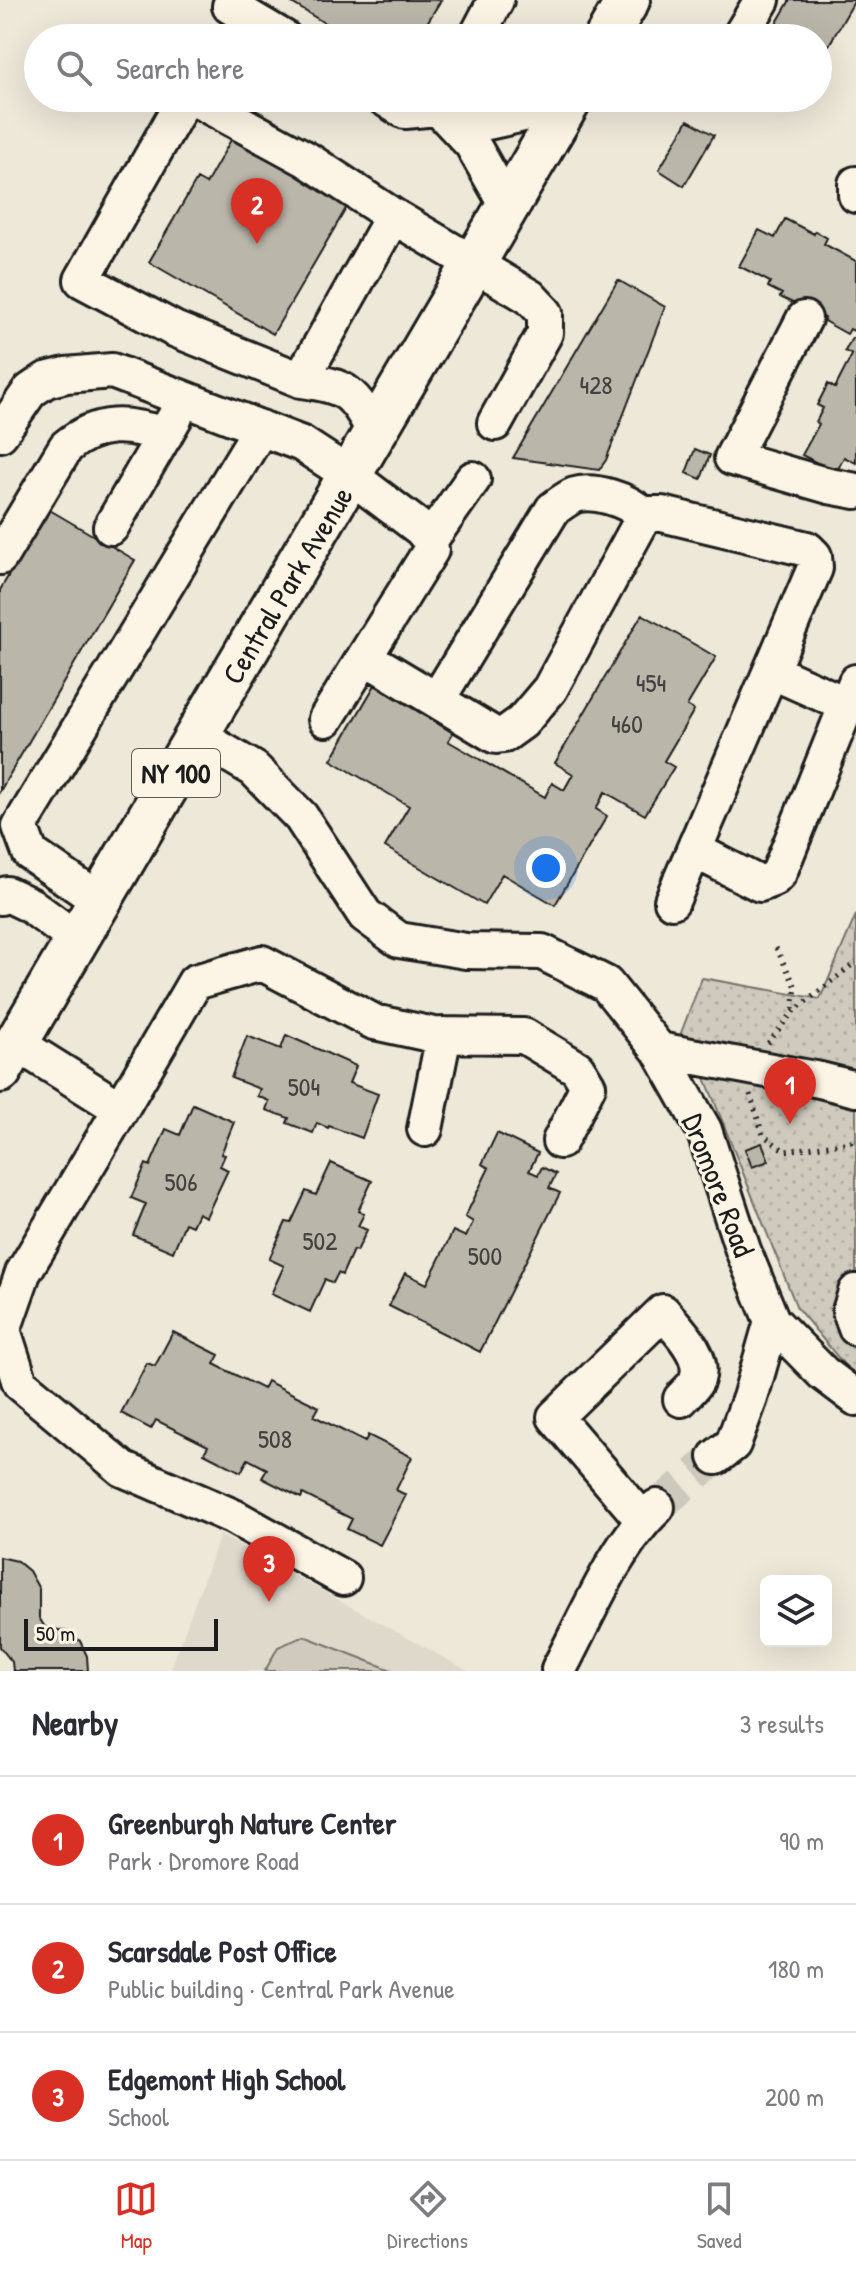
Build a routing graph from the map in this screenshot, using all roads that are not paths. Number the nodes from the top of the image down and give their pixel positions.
1 (233, 0) edge
2 (496, 0) edge
3 (762, 0) edge
4 (627, 1) edge
5 (260, 24) edge
6 (483, 24) edge
7 (614, 24) edge
8 (747, 24) edge
9 (177, 112) edge
10 (220, 112) edge
11 (447, 112) edge
12 (463, 112) edge
13 (527, 112) edge
14 (563, 112) edge
15 (856, 184) edge
16 (856, 195) edge
17 (508, 207) junction
18 (393, 216) junction
19 (474, 264) junction
20 (804, 319) dead end
21 (301, 380) junction
22 (186, 399) junction
23 (495, 423) dead end
24 (261, 428) junction
25 (0, 434) edge
26 (376, 434) junction
27 (165, 435) junction
28 (351, 476) junction
29 (473, 479) dead end
30 (856, 491) edge
31 (642, 514) junction
32 (111, 527) dead end
33 (430, 540) junction
34 (0, 557) edge
35 (365, 657) junction
36 (771, 671) junction
37 (851, 693) edge
38 (437, 700) junction
39 (326, 719) dead end
40 (198, 736) junction
41 (0, 833) edge
42 (694, 850) junction
43 (30, 853) junction
44 (0, 897) edge
45 (100, 901) junction
46 (672, 901) dead end
47 (77, 940) junction
48 (444, 1035) junction
49 (659, 1050) junction
50 (8, 1057) edge
51 (856, 1089) edge
52 (121, 1109) junction
53 (425, 1129) dead end
54 (560, 1141) dead end
55 (856, 1292) edge
56 (772, 1321) junction
57 (856, 1328) edge
58 (856, 1398) edge
59 (681, 1399) dead end
60 (716, 1457) tunnel mouth
61 (343, 1578) dead end
62 (559, 1669) edge

1 - 5 street
2 - 6 street
3 - 8 street
4 - 7 main road
9 - 21 street
10 - 18 street
11 - 17 street
12 - 13 street
14 - 17 main road, Central Park Avenue / NY 100
15 - 16 street
17 - 19 main road, Central Park Avenue / NY 100
18 - 19 street
18 - 21 street
19 - 23 street
19 - 26 main road, Central Park Avenue / NY 100
20 - 30 street
21 - 26 street
22 - 24 street
22 - 25 street
22 - 27 street
24 - 28 street
24 - 43 street
26 - 28 main road, Central Park Avenue / NY 100
27 - 32 street
27 - 34 street
28 - 33 street
28 - 40 main road, Central Park Avenue / NY 100
29 - 33 street
31 - 36 street
31 - 38 street
31 - 38 street
33 - 35 street
35 - 38 street
35 - 39 street
36 - 37 street
36 - 42 street
37 - 42 street
40 - 45 main road, Central Park Avenue / NY 100
40 - 49 street, Dromore Road
41 - 43 street
42 - 46 street
43 - 45 street
44 - 47 street
45 - 47 main road, Central Park Avenue / NY 100
47 - 50 main road, Central Park Avenue / NY 100
48 - 52 street
48 - 53 street
48 - 54 street
49 - 51 street
49 - 56 street, Dromore Road
50 - 52 street
52 - 61 street
55 - 57 street
56 - 58 street, Dromore Road
56 - 60 street
59 - 62 street

